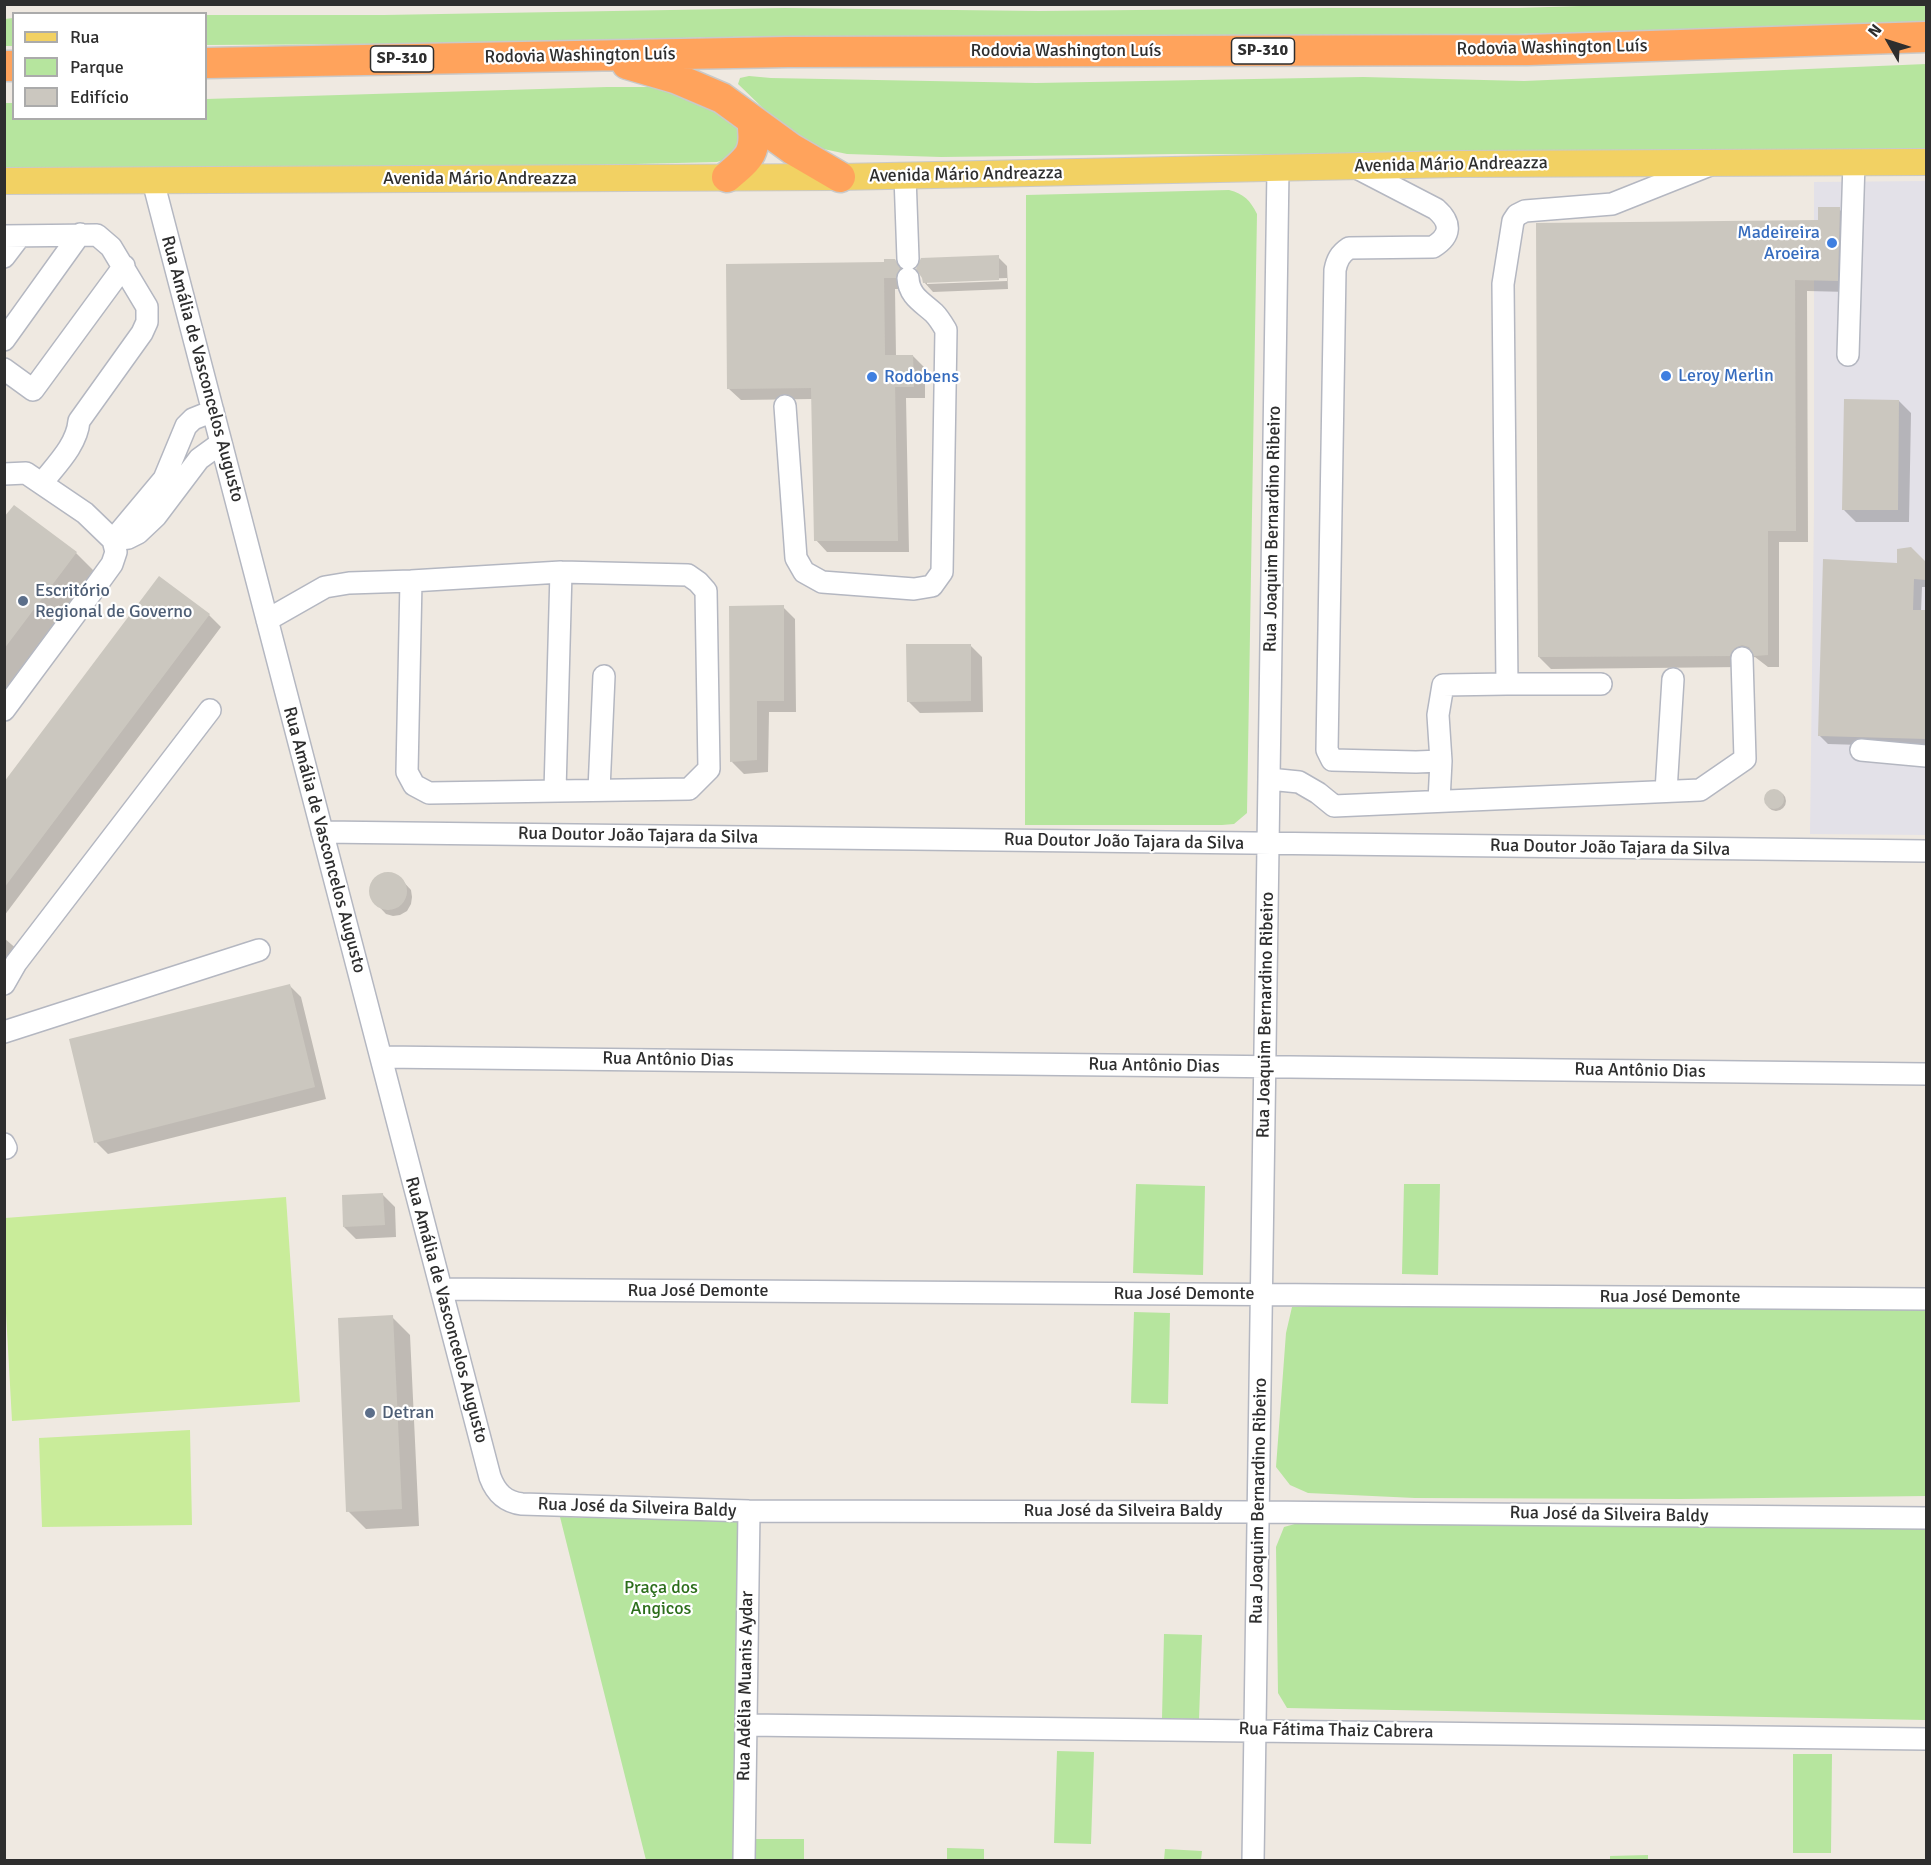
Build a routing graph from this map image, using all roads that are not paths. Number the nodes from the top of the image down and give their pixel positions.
1 (1926, 37) edge
2 (599, 56) junction
3 (207, 63) edge
4 (752, 120) junction
5 (1854, 162) junction
6 (1926, 162) edge
7 (1716, 163) junction
8 (1355, 167) junction
9 (1278, 169) junction
10 (905, 176) junction
11 (728, 177) junction
12 (840, 177) junction
13 (4, 181) edge
14 (153, 181) junction
15 (80, 234) junction
16 (12, 236) edge
17 (4, 257) edge
18 (123, 266) junction
19 (4, 340) edge
20 (1848, 355) dead end
21 (4, 369) edge
22 (785, 406) dead end
23 (213, 411) junction
24 (222, 443) junction
25 (4, 458) edge
26 (4, 474) edge
27 (34, 478) junction
28 (113, 540) junction
29 (561, 572) junction
30 (411, 582) junction
31 (267, 620) junction
32 (1742, 658) dead end
33 (604, 676) dead end
34 (1673, 680) dead end
35 (1507, 684) junction
36 (1601, 684) dead end
37 (4, 710) edge
38 (210, 710) dead end
39 (1861, 750) dead end
40 (1926, 756) edge
41 (1441, 761) junction
42 (1269, 779) junction
43 (599, 790) junction
44 (555, 791) junction
45 (1666, 791) junction
46 (1438, 801) junction
47 (322, 832) junction
48 (1269, 844) junction
49 (1926, 851) edge
50 (259, 950) dead end
51 (4, 984) edge
52 (4, 1032) edge
53 (381, 1057) junction
54 (1265, 1067) junction
55 (1926, 1074) edge
56 (441, 1289) junction
57 (1262, 1295) junction
58 (1926, 1299) edge
59 (501, 1496) joint
60 (749, 1511) junction
61 (1258, 1512) junction
62 (1926, 1518) edge
63 (746, 1725) junction
64 (1255, 1730) junction
65 (1926, 1739) edge
66 (744, 1860) edge
67 (1253, 1860) edge

1 - 2 highway, Rodovia Washington Luís / SP-310
2 - 3 highway, Rodovia Washington Luís / SP-310
2 - 4 highway
4 - 11 highway
4 - 12 highway
5 - 6 main road, Avenida Mário Andreazza
5 - 7 main road, Avenida Mário Andreazza
5 - 20 street
7 - 8 main road, Avenida Mário Andreazza
7 - 35 street
8 - 9 main road, Avenida Mário Andreazza
8 - 41 street
9 - 10 main road, Avenida Mário Andreazza
9 - 42 street, Rua Joaquim Bernardino Ribeiro
10 - 12 main road, Avenida Mário Andreazza
10 - 22 street
11 - 12 main road, Avenida Mário Andreazza
11 - 14 main road, Avenida Mário Andreazza
13 - 14 main road, Avenida Mário Andreazza
14 - 23 street, Rua Amália de Vasconcelos Augusto
15 - 16 street
15 - 18 street
15 - 19 street
16 - 17 street
18 - 21 street
18 - 27 street
23 - 24 street, Rua Amália de Vasconcelos Augusto
23 - 28 street
24 - 28 street
24 - 31 street, Rua Amália de Vasconcelos Augusto
25 - 27 street
26 - 27 street
27 - 28 street
28 - 37 street
29 - 30 street
29 - 43 street
29 - 44 street
30 - 31 street
30 - 44 street
31 - 47 street, Rua Amália de Vasconcelos Augusto
32 - 45 street
33 - 43 street
34 - 45 street
35 - 36 street
35 - 41 street
38 - 51 street
39 - 40 street
41 - 46 street
42 - 46 street
42 - 48 street, Rua Joaquim Bernardino Ribeiro
43 - 44 street
45 - 46 street
47 - 48 street, Rua Doutor João Tajara da Silva
47 - 53 street, Rua Amália de Vasconcelos Augusto
48 - 49 street, Rua Doutor João Tajara da Silva
48 - 54 street, Rua Joaquim Bernardino Ribeiro
50 - 52 street
53 - 54 street, Rua Antônio Dias
53 - 56 street, Rua Amália de Vasconcelos Augusto
54 - 55 street, Rua Antônio Dias
54 - 57 street, Rua Joaquim Bernardino Ribeiro
56 - 57 street, Rua José Demonte
56 - 59 street, Rua Amália de Vasconcelos Augusto
57 - 58 street, Rua José Demonte
57 - 61 street, Rua Joaquim Bernardino Ribeiro
59 - 60 street, Rua José da Silveira Baldy
60 - 61 street, Rua José da Silveira Baldy
60 - 63 street, Rua Adélia Muanis Aydar
61 - 62 street, Rua José da Silveira Baldy
61 - 64 street, Rua Joaquim Bernardino Ribeiro
63 - 64 street, Rua Fátima Thaiz Cabrera
63 - 66 street, Rua Adélia Muanis Aydar
64 - 65 street, Rua Fátima Thaiz Cabrera
64 - 67 street, Rua Joaquim Bernardino Ribeiro

